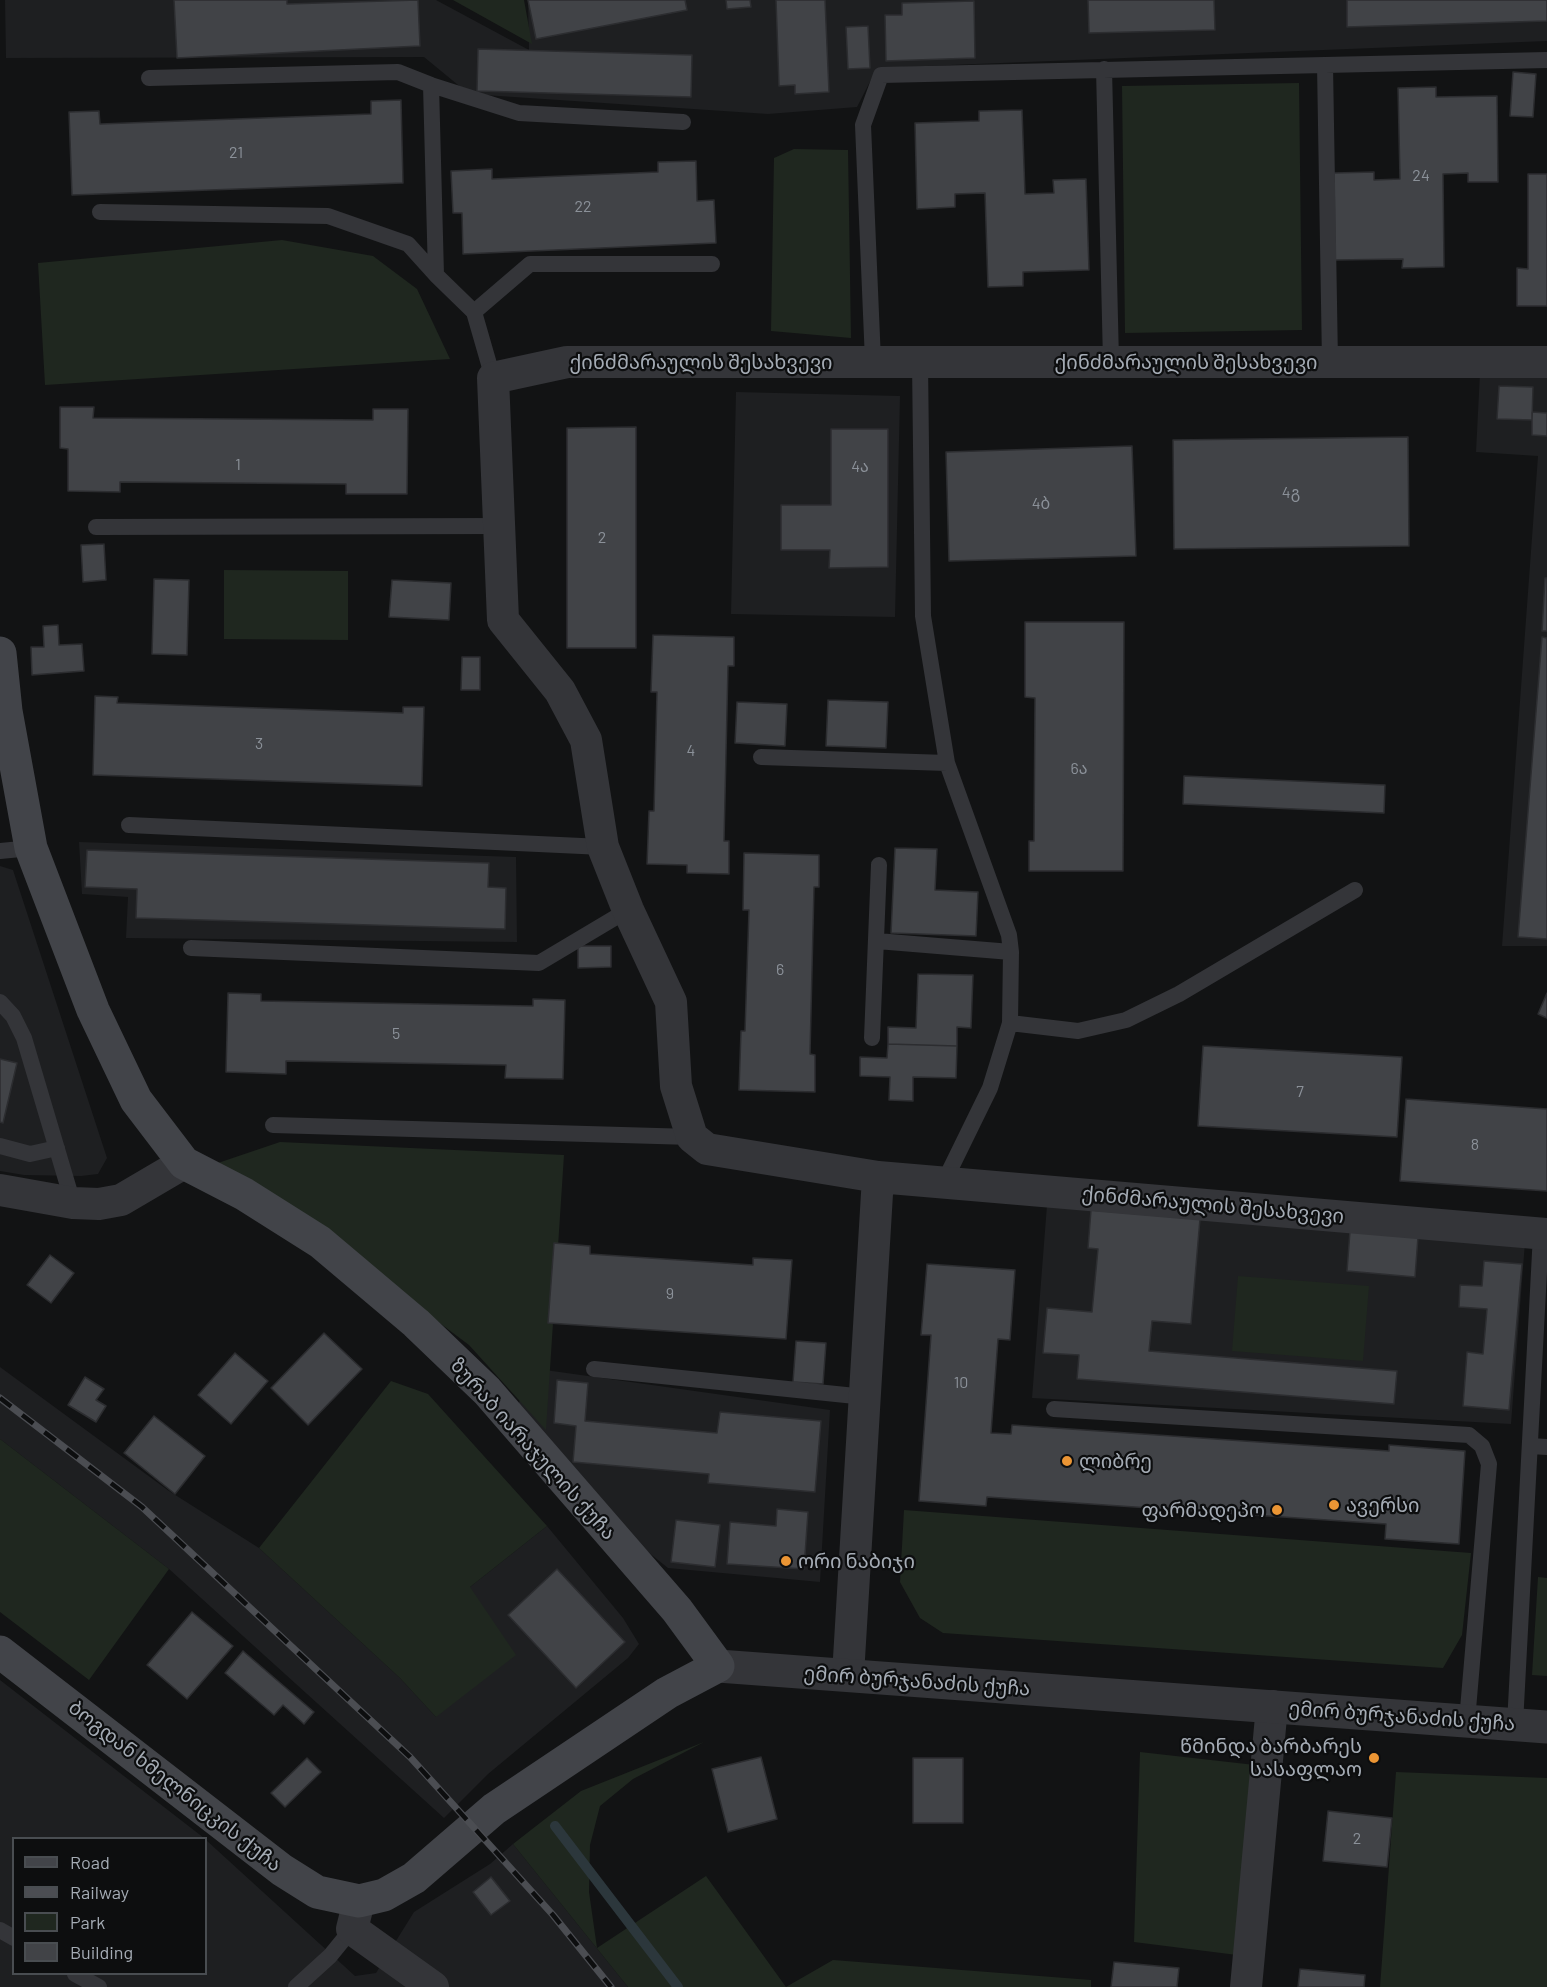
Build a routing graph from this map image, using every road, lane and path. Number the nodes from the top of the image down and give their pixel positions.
1 (1547, 60) edge
2 (1325, 65) junction
3 (1104, 69) junction
4 (149, 78) dead end
5 (430, 86) junction
6 (683, 122) dead end
7 (100, 212) dead end
8 (712, 264) dead end
9 (436, 275) junction
10 (474, 312) junction
11 (873, 361) junction
12 (920, 362) junction
13 (1111, 362) junction
14 (1330, 362) junction
15 (1547, 362) edge
16 (493, 378) junction
17 (500, 526) junction
18 (96, 527) dead end
19 (0, 653) edge
20 (761, 757) dead end
21 (946, 764) junction
22 (129, 825) dead end
23 (603, 847) junction
24 (16, 850) edge
25 (879, 865) dead end
26 (1355, 890) dead end
27 (628, 910) junction
28 (877, 941) junction
29 (191, 948) dead end
30 (1011, 952) junction
31 (0, 1002) edge
32 (1010, 1023) junction
33 (872, 1038) dead end
34 (273, 1125) dead end
35 (692, 1137) junction
36 (0, 1146) edge
37 (57, 1148) junction
38 (184, 1163) junction
39 (878, 1177) junction
40 (944, 1182) junction
41 (0, 1190) edge
42 (73, 1203) junction
43 (1544, 1234) edge
44 (594, 1369) dead end
45 (865, 1397) junction
46 (1054, 1409) dead end
47 (1539, 1447) edge
48 (0, 1652) edge
49 (718, 1666) junction
50 (848, 1676) junction
51 (1272, 1706) junction
52 (1467, 1721) junction
53 (1531, 1726) edge
54 (355, 1915) junction
55 (77, 1975) edge
56 (99, 1987) edge
57 (296, 1987) edge
58 (433, 1987) edge
59 (1246, 1987) edge

1 - 2 lane
2 - 3 lane
2 - 14 lane
3 - 11 lane
3 - 13 lane
4 - 5 lane
5 - 6 lane
5 - 9 lane
7 - 9 lane
8 - 10 lane
9 - 10 lane
10 - 16 lane
11 - 12 street, ქინძმარაულის შესახვევი
11 - 16 street, ქინძმარაულის შესახვევი
12 - 13 street, ქინძმარაულის შესახვევი
12 - 21 lane
13 - 14 street, ქინძმარაულის შესახვევი
14 - 15 street, ქინძმარაულის შესახვევი
16 - 17 street
17 - 18 lane
17 - 23 street
19 - 24 main road, ზურაბ იარაჯულის ქუჩა
20 - 21 lane
21 - 30 lane
22 - 23 lane
23 - 27 street
24 - 38 main road, ზურაბ იარაჯულის ქუჩა
25 - 28 lane
26 - 32 lane
27 - 29 lane
27 - 35 street
28 - 30 lane
28 - 33 lane
30 - 32 lane
31 - 37 lane
32 - 40 lane
34 - 35 lane
35 - 39 street, ქინძმარაულის შესახვევი
36 - 37 lane
37 - 42 lane
38 - 42 street
38 - 49 main road, ზურაბ იარაჯულის ქუჩა
39 - 40 street, ქინძმარაულის შესახვევი
39 - 45 street
40 - 43 street, ქინძმარაულის შესახვევი
41 - 42 street
43 - 47 lane
44 - 45 lane
45 - 50 street
46 - 52 lane
47 - 53 lane
48 - 54 main road, ბოგდან ხმელნიცკის ქუჩა
49 - 50 street, ემირ ბურჯანაძის ქუჩა
49 - 54 main road
50 - 51 street, ემირ ბურჯანაძის ქუჩა
51 - 52 street, ემირ ბურჯანაძის ქუჩა
51 - 59 street
52 - 53 street, ემირ ბურჯანაძის ქუჩა
54 - 57 lane
54 - 58 street
55 - 56 lane

